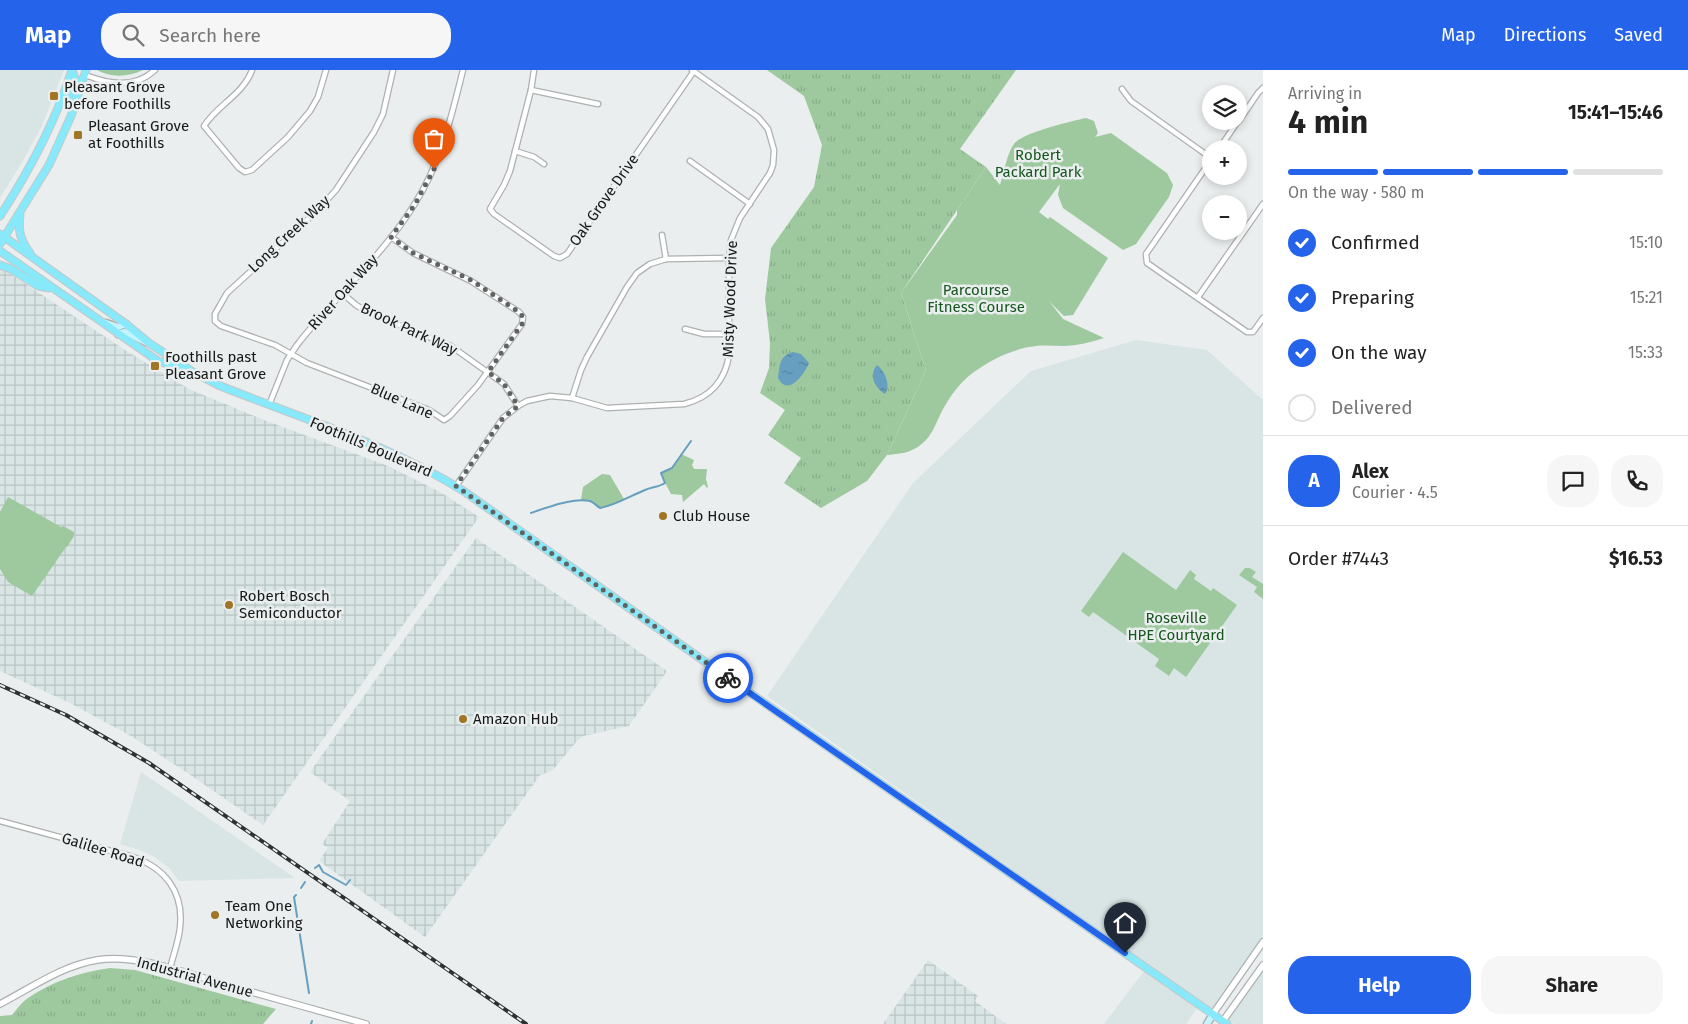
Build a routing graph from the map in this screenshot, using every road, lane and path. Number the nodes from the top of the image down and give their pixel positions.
1 (72, 70) edge
2 (155, 70) edge
3 (252, 70) edge
4 (326, 70) edge
5 (393, 70) edge
6 (463, 70) edge
7 (534, 70) edge
8 (693, 70) edge
9 (85, 72) edge
10 (1263, 88) edge
11 (1122, 89) dead end
12 (531, 90) junction
13 (76, 103) junction
14 (598, 104) dead end
15 (1247, 109) edge
16 (515, 152) junction
17 (1202, 152) edge
18 (690, 161) dead end
19 (544, 164) dead end
20 (1202, 172) edge
21 (8, 204) junction
22 (750, 204) junction
23 (1263, 204) edge
24 (0, 208) edge
25 (20, 213) junction
26 (0, 216) edge
27 (2, 235) edge
28 (662, 235) dead end
29 (391, 237) junction
30 (0, 244) edge
31 (0, 251) edge
32 (729, 258) junction
33 (35, 259) junction
34 (666, 259) junction
35 (0, 265) edge
36 (54, 289) junction
37 (342, 293) junction
38 (1198, 297) junction
39 (1263, 318) edge
40 (102, 321) junction
41 (126, 324) junction
42 (686, 329) dead end
43 (118, 334) junction
44 (729, 334) junction
45 (149, 343) junction
46 (290, 354) junction
47 (193, 372) junction
48 (488, 372) junction
49 (572, 398) junction
50 (269, 405) junction
51 (518, 406) junction
52 (456, 486) junction
53 (0, 821) edge
54 (1263, 942) edge
55 (1263, 965) edge
56 (170, 969) junction
57 (0, 1004) edge
58 (1213, 1014) junction
59 (1223, 1023) edge
60 (366, 1024) edge
61 (1207, 1024) edge

1 - 13 main road
1 - 21 main road
2 - 9 street
3 - 4 street
5 - 46 street, Long Creek Way
6 - 29 street, River Oak Way
7 - 12 street, Oak Grove Drive
8 - 16 street, Oak Grove Drive
8 - 22 street, Misty Wood Drive
9 - 13 main road
10 - 15 street
11 - 17 street
12 - 14 street
12 - 16 street, Oak Grove Drive
13 - 25 main road
16 - 19 street
18 - 22 street
20 - 38 street
21 - 24 main road
21 - 26 main road
22 - 32 street, Misty Wood Drive
23 - 38 street
25 - 27 main road
25 - 33 main road
27 - 30 main road
27 - 33 main road, Foothills Boulevard
28 - 34 street
29 - 37 street, River Oak Way
29 - 48 street, Blue Lane
31 - 36 main road, Foothills Boulevard
32 - 34 street
32 - 44 street, Misty Wood Drive
33 - 41 main road, Foothills Boulevard
34 - 49 street
35 - 36 main road
36 - 40 main road, Foothills Boulevard
37 - 46 street, River Oak Way
37 - 48 street, Brook Park Way
38 - 39 street
40 - 41 main road
40 - 43 main road, Foothills Boulevard
41 - 45 main road, Foothills Boulevard
42 - 44 street
43 - 45 main road
43 - 47 main road, Foothills Boulevard
44 - 49 street, Misty Wood Drive
45 - 47 main road, Foothills Boulevard
46 - 48 street, Blue Lane
46 - 50 street, River Oak Way
47 - 50 main road, Foothills Boulevard
48 - 51 street, Brook Park Way
49 - 51 street, Misty Wood Drive
50 - 52 main road, Foothills Boulevard
51 - 52 street, Misty Wood Drive
52 - 58 main road, Foothills Boulevard
53 - 56 street, Galilee Road
54 - 58 street
55 - 59 street
56 - 57 street, Industrial Avenue
56 - 60 street, Industrial Avenue
58 - 59 main road, Foothills Boulevard
58 - 61 main road

